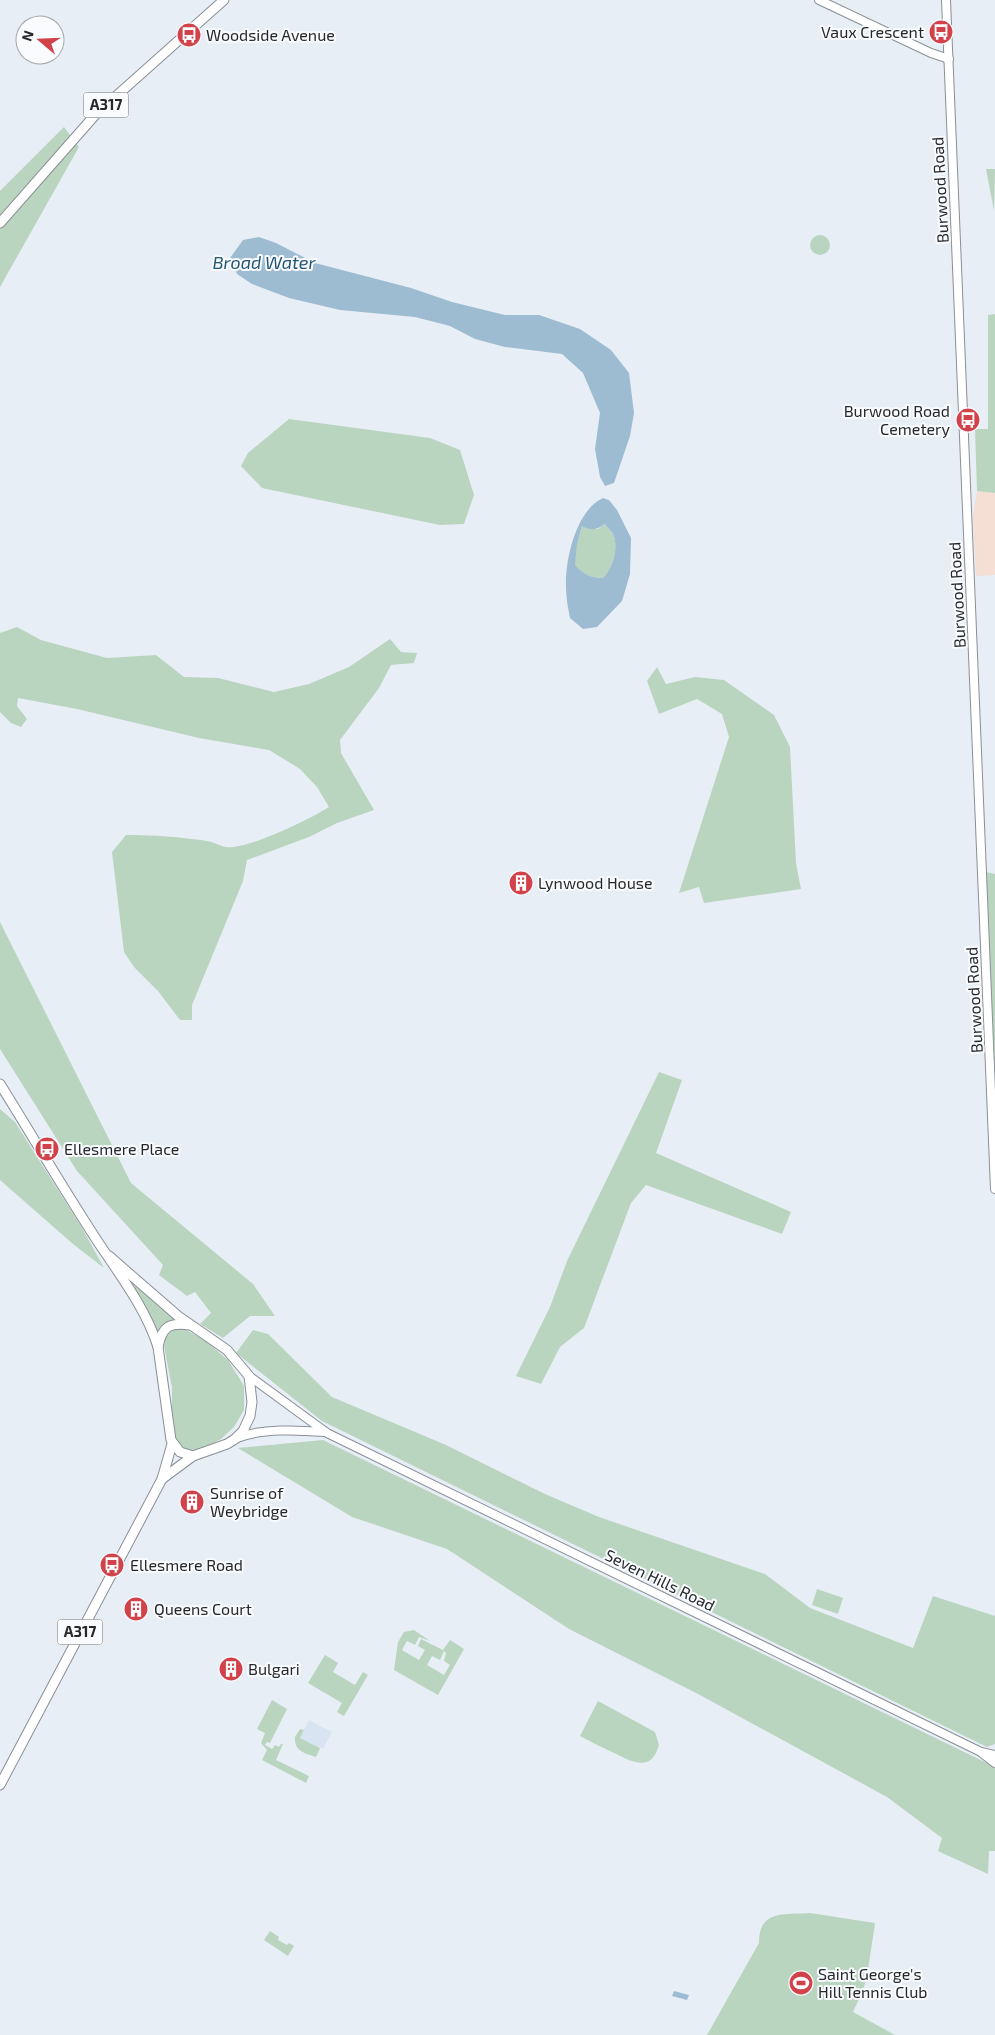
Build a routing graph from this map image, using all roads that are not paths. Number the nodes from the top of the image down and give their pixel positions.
1 (224, 0) edge
2 (818, 0) edge
3 (946, 0) edge
4 (949, 59) junction
5 (0, 223) edge
6 (0, 1084) edge
7 (995, 1189) edge
8 (109, 1256) junction
9 (140, 1283) junction
10 (130, 1290) junction
11 (192, 1325) junction
12 (158, 1347) junction
13 (249, 1376) junction
14 (327, 1433) junction
15 (236, 1439) junction
16 (172, 1444) junction
17 (193, 1456) junction
18 (162, 1479) junction
19 (981, 1752) junction
20 (995, 1755) edge
21 (995, 1763) edge
22 (0, 1785) edge

1 - 5 main road, A317
2 - 4 street
3 - 4 street, Burwood Road
4 - 7 street, Burwood Road
6 - 8 main road, A317
8 - 9 main road, A317
8 - 10 main road, A317
9 - 10 main road
9 - 11 main road, A317
10 - 12 main road, A317
11 - 12 main road
11 - 13 main road, A317
12 - 16 main road, A317
13 - 14 street, Seven Hills Road
13 - 15 main road
14 - 15 street, Seven Hills Road
14 - 19 street, Seven Hills Road
15 - 17 main road, A317
16 - 17 main road
16 - 18 main road, A317
17 - 18 main road, A317
18 - 22 main road, A317
19 - 20 street
19 - 21 street

